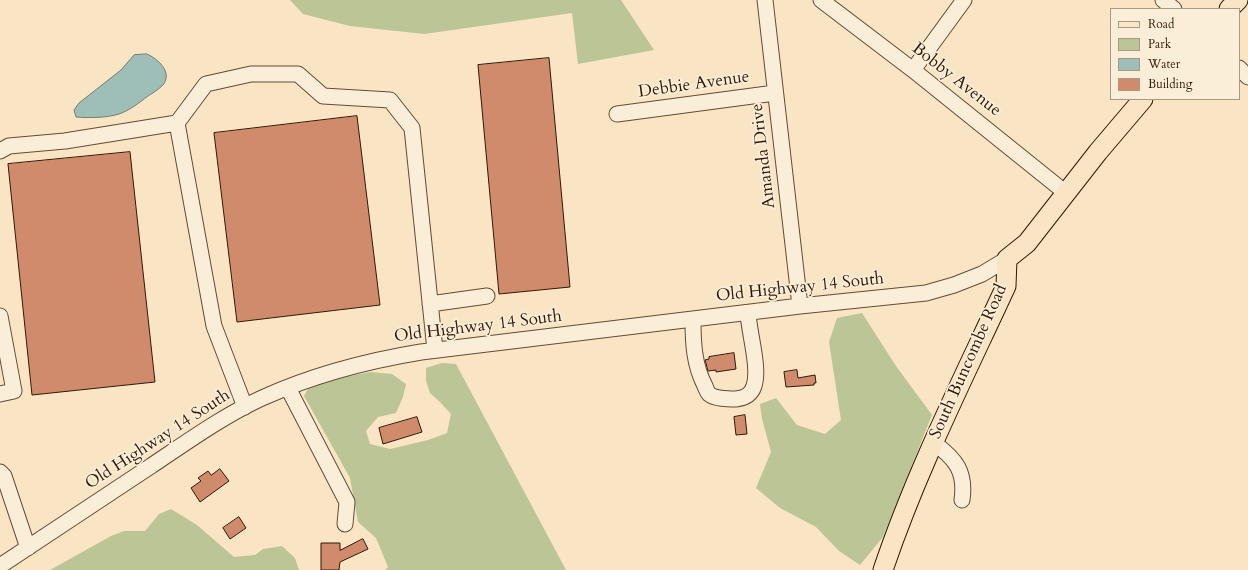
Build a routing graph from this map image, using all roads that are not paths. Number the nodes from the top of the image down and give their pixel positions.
1 (765, 0) edge
2 (822, 0) edge
3 (964, 0) edge
4 (1162, 0) edge
5 (1238, 0) edge
6 (1173, 8) edge
7 (1230, 8) edge
8 (1240, 69) edge
9 (913, 70) junction
10 (1248, 76) edge
11 (775, 93) junction
12 (1142, 100) edge
13 (617, 114) dead end
14 (177, 123) junction
15 (0, 151) edge
16 (1066, 193) junction
17 (1007, 259) junction
18 (487, 296) dead end
19 (430, 304) junction
20 (800, 306) junction
21 (748, 313) junction
22 (0, 316) edge
23 (693, 320) junction
24 (435, 350) junction
25 (288, 388) junction
26 (0, 394) edge
27 (245, 407) junction
28 (934, 443) junction
29 (0, 472) edge
30 (962, 500) dead end
31 (345, 524) dead end
32 (28, 548) junction
33 (0, 566) edge
34 (884, 570) edge

1 - 11 street, Amanda Drive
2 - 9 street, Bobby Avenue
3 - 9 street
4 - 6 street
5 - 7 main road
8 - 10 street
9 - 16 street, Bobby Avenue
11 - 13 street, Debbie Avenue
11 - 20 street, Amanda Drive
12 - 16 main road
14 - 15 street
14 - 19 street
14 - 27 street
16 - 17 main road
17 - 20 street, Old Highway 14 South
17 - 28 main road, South Buncombe Road
18 - 19 street
19 - 24 street
20 - 21 street, Old Highway 14 South
21 - 23 street, Old Highway 14 South
21 - 23 street
22 - 26 street
23 - 24 street, Old Highway 14 South
24 - 25 street, Old Highway 14 South
25 - 27 street, Old Highway 14 South
25 - 31 street
27 - 32 street, Old Highway 14 South
28 - 30 street
28 - 34 main road, South Buncombe Road
29 - 32 street
32 - 33 street, Old Highway 14 South

